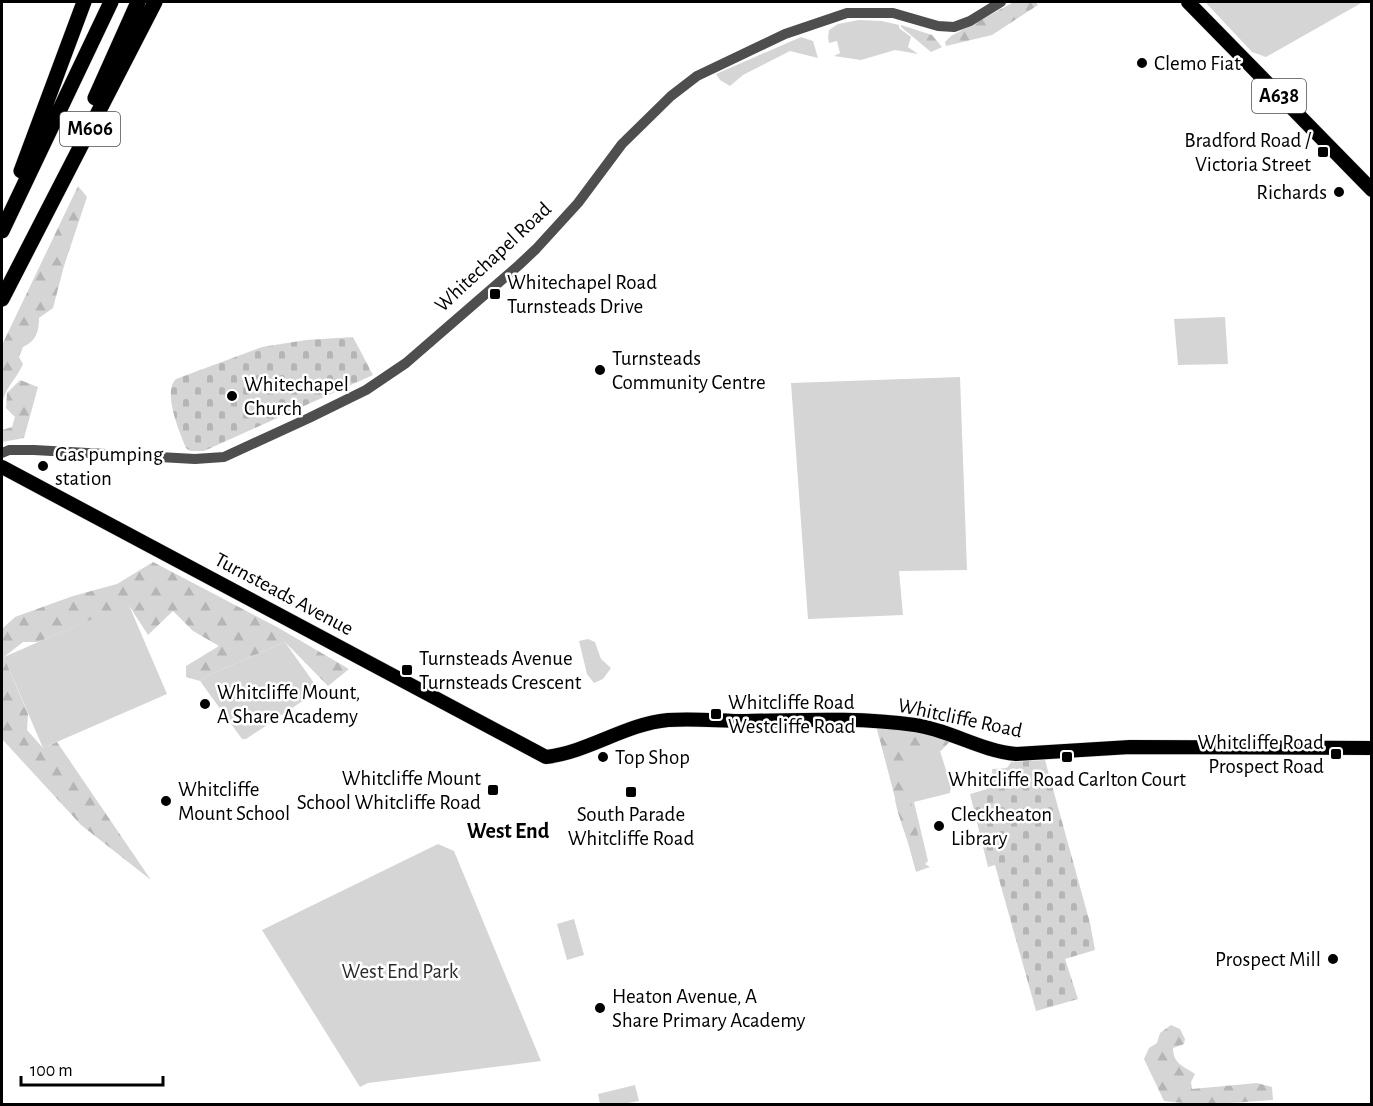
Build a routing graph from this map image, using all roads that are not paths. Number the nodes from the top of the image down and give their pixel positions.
1 (84, 2) edge
2 (111, 2) edge
3 (138, 2) edge
4 (155, 2) edge
5 (1001, 2) edge
6 (1188, 2) edge
7 (1371, 190) edge
8 (2, 221) edge
9 (2, 231) edge
10 (24, 257) junction
11 (2, 299) edge
12 (2, 453) edge
13 (2, 467) edge
14 (1371, 748) edge
15 (546, 757) joint

1 - 8 highway, M606
2 - 9 highway
3 - 10 highway
4 - 10 highway, M606
5 - 12 street, Whitechapel Road
6 - 7 main road, A638
10 - 11 highway
13 - 15 main road, Turnsteads Avenue
14 - 15 main road, Whitcliffe Road

